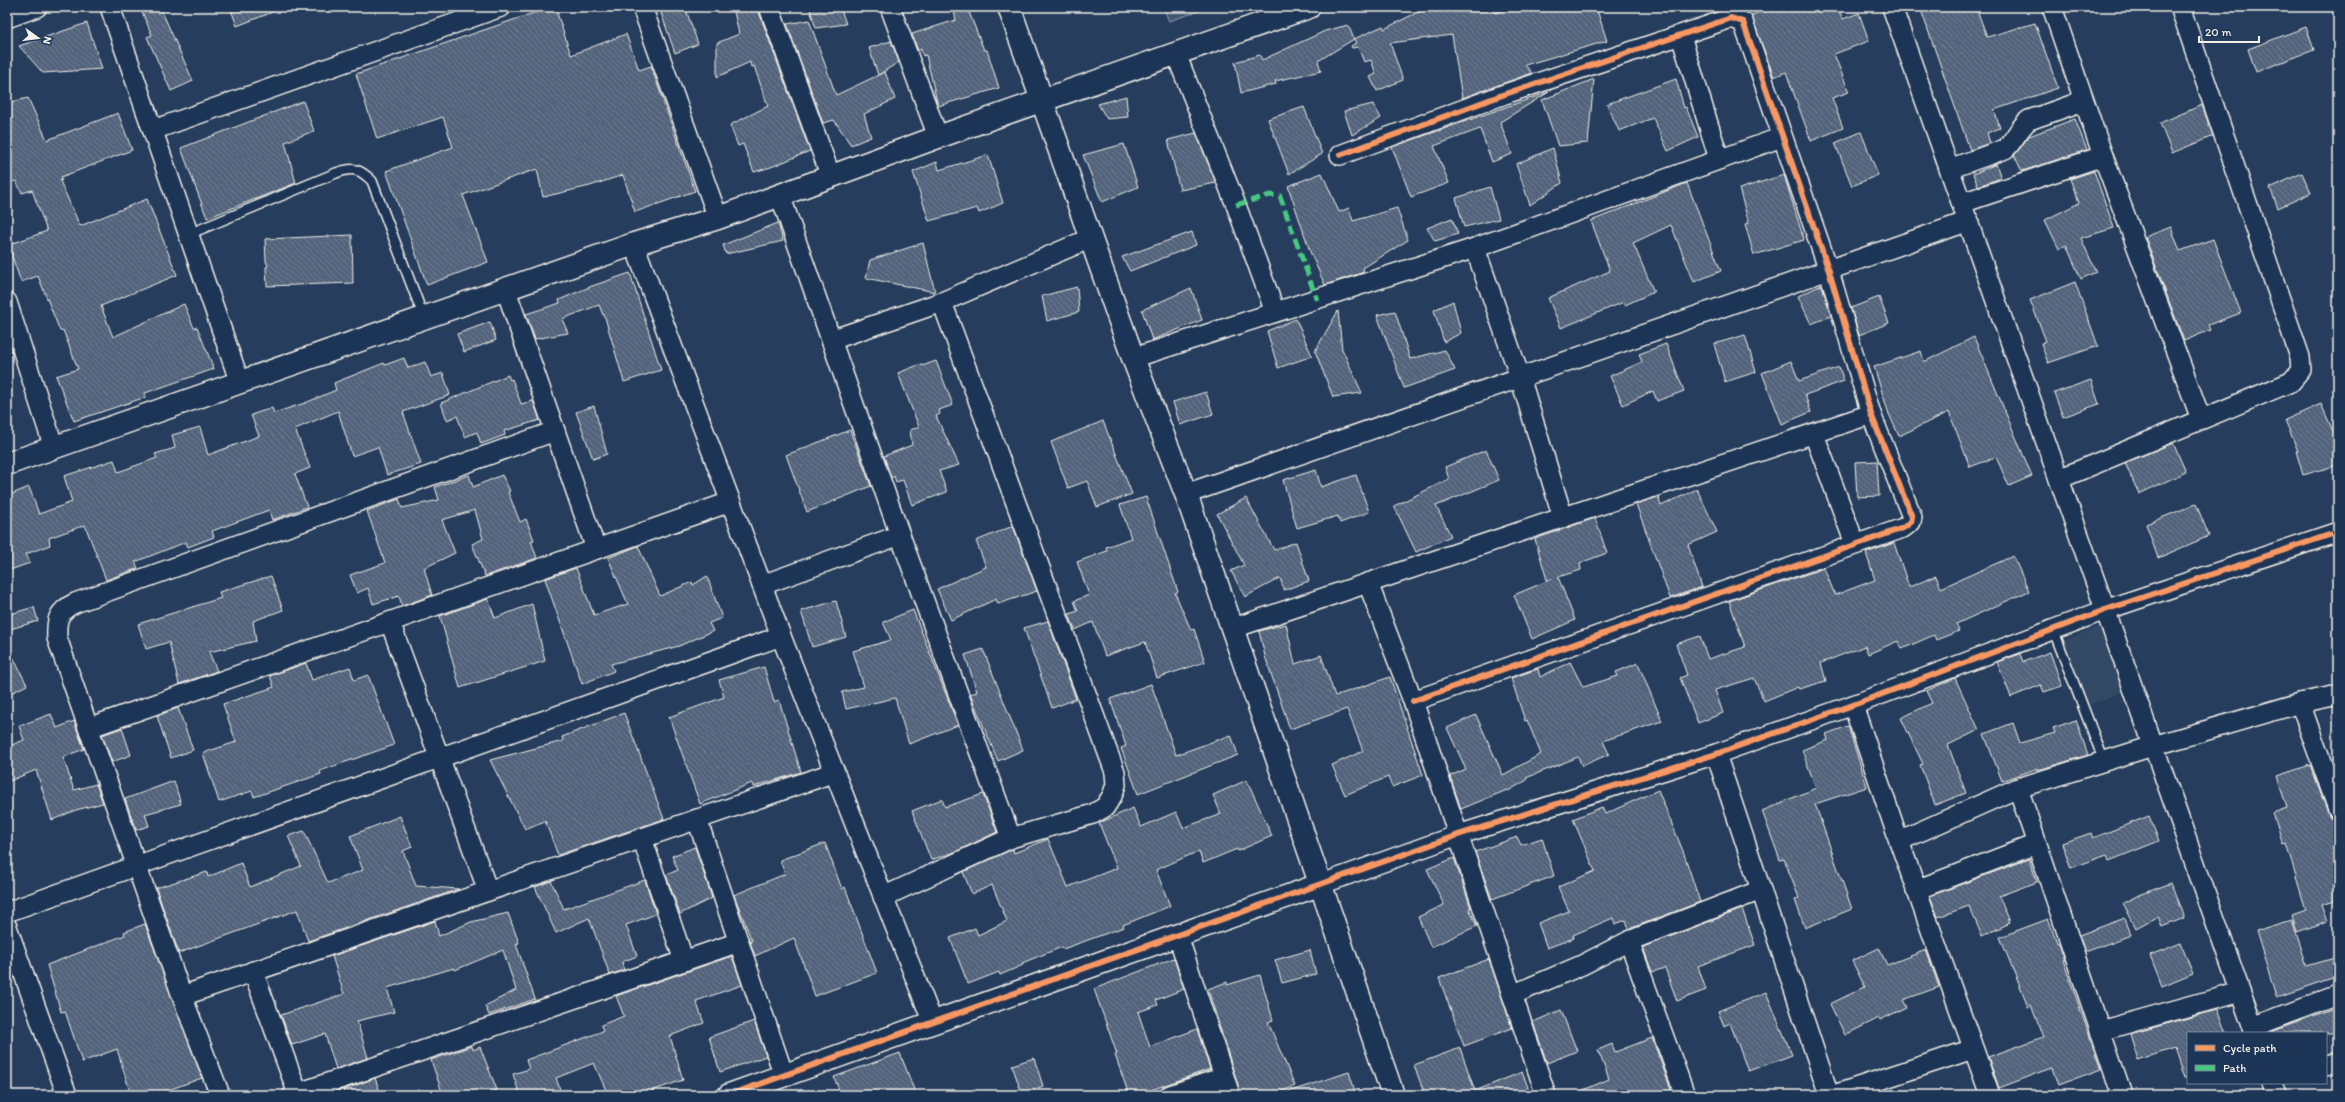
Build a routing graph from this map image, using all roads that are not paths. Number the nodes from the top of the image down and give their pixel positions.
1 (37, 7) edge
2 (110, 7) edge
3 (501, 7) edge
4 (642, 7) edge
5 (769, 7) edge
6 (890, 7) edge
7 (1009, 7) edge
8 (1309, 7) edge
9 (1892, 7) edge
10 (2052, 7) edge
11 (2180, 7) edge
12 (7, 18) edge
13 (1681, 36) junction
14 (1176, 54) junction
15 (2083, 100) junction
16 (1042, 101) junction
17 (153, 130) junction
18 (938, 137) junction
19 (1782, 137) junction
20 (1340, 155) dead end
21 (2103, 156) junction
22 (1719, 159) junction
23 (1949, 170) junction
24 (831, 177) junction
25 (780, 195) junction
26 (1962, 203) junction
27 (718, 218) junction
28 (1969, 221) junction
29 (189, 234) junction
30 (1091, 238) junction
31 (634, 244) junction
32 (1475, 248) junction
33 (1829, 271) junction
34 (506, 290) junction
35 (7, 302) edge
36 (942, 302) junction
37 (1275, 312) junction
38 (424, 318) junction
39 (831, 340) junction
40 (1133, 358) junction
41 (1520, 377) junction
42 (240, 383) junction
43 (1871, 414) junction
44 (2201, 419) junction
45 (555, 431) junction
46 (1814, 434) junction
47 (54, 448) junction
48 (7, 464) edge
49 (2059, 479) junction
50 (1186, 494) junction
51 (730, 502) junction
52 (1563, 518) junction
53 (2338, 532) edge
54 (900, 535) junction
55 (1856, 544) junction
56 (596, 549) junction
57 (1368, 583) junction
58 (762, 585) junction
59 (2105, 610) junction
60 (390, 622) junction
61 (1232, 629) junction
62 (2053, 629) junction
63 (781, 636) junction
64 (2338, 695) edge
65 (1413, 701) junction
66 (2300, 703) junction
67 (1853, 705) junction
68 (88, 728) junction
69 (2153, 746) junction
70 (1716, 754) junction
71 (440, 758) junction
72 (2104, 761) junction
73 (834, 772) junction
74 (2018, 788) junction
75 (2338, 810) edge
76 (697, 819) junction
77 (1458, 835) junction
78 (642, 838) junction
79 (1011, 838) junction
80 (1899, 841) junction
81 (2036, 844) junction
82 (136, 866) junction
83 (1319, 886) junction
84 (1761, 890) junction
85 (1916, 890) junction
86 (488, 891) junction
87 (883, 897) junction
88 (7, 912) edge
89 (7, 927) edge
90 (1178, 936) junction
91 (1629, 941) junction
92 (739, 942) junction
93 (684, 961) junction
94 (253, 971) junction
95 (2240, 992) junction
96 (1512, 995) junction
97 (2338, 995) edge
98 (182, 996) junction
99 (932, 1023) junction
100 (2254, 1030) edge
101 (2100, 1031) junction
102 (1973, 1049) junction
103 (2338, 1061) edge
104 (2327, 1065) edge
105 (784, 1076) junction
106 (1224, 1077) junction
107 (2273, 1084) edge
108 (296, 1094) edge
109 (67, 1095) edge
110 (220, 1095) edge
111 (730, 1095) edge
112 (1170, 1095) edge
113 (1230, 1095) edge
114 (1393, 1095) edge
115 (1546, 1095) edge
116 (1685, 1095) edge
117 (1829, 1095) edge
118 (1834, 1095) edge
119 (1990, 1095) edge
120 (2122, 1095) edge
121 (2277, 1095) edge

1 - 12 street
2 - 17 street
3 - 17 street
4 - 27 street
5 - 24 street
6 - 18 street
7 - 16 street
8 - 14 street
9 - 23 street
10 - 15 street
11 - 44 street
13 - 19 street
13 - 20 street
13 - 22 street
14 - 16 street
14 - 37 street
15 - 21 street
15 - 23 street
16 - 18 street
16 - 30 street
17 - 29 street
18 - 24 street
19 - 22 street
19 - 33 street
21 - 26 street
21 - 44 street
22 - 32 street
23 - 26 street
24 - 25 street
25 - 27 street
25 - 39 street
26 - 28 street
27 - 31 street
28 - 33 street
28 - 49 street
29 - 38 lane
29 - 42 street
30 - 36 street
30 - 40 street
31 - 34 street
31 - 51 street
32 - 37 street
32 - 41 street
33 - 41 street
33 - 43 street
34 - 38 street
34 - 45 street
35 - 47 street
36 - 39 street
36 - 79 street
37 - 40 street
38 - 42 street
39 - 54 street
40 - 50 street
41 - 50 street
41 - 52 street
42 - 47 street
43 - 46 street
43 - 55 street
44 - 49 street
45 - 56 street
45 - 68 street
46 - 52 street
46 - 55 street
47 - 48 street
49 - 59 street
50 - 61 street
51 - 56 street
51 - 58 street
52 - 57 street
53 - 59 street
54 - 58 street
54 - 79 street
55 - 65 street
56 - 60 street
57 - 61 street
57 - 65 street
58 - 63 street
59 - 62 street
59 - 69 street
60 - 68 street
60 - 71 street
61 - 83 street
62 - 67 street
62 - 72 lane
63 - 71 street
63 - 73 street
64 - 66 street
65 - 77 street
66 - 69 street
66 - 75 street
67 - 70 street
67 - 80 street
68 - 82 street
69 - 72 street
69 - 95 street
70 - 77 street
70 - 84 street
71 - 82 street
71 - 86 street
72 - 74 street
73 - 76 street
73 - 87 street
74 - 80 street
74 - 81 street
76 - 78 street
76 - 92 street
77 - 83 street
77 - 96 street
78 - 86 street
78 - 93 street
79 - 87 street
80 - 85 street
81 - 85 street
81 - 101 street
82 - 88 street
82 - 98 street
83 - 90 street
83 - 114 street
84 - 91 street
84 - 117 street
85 - 102 street
86 - 94 street
87 - 99 street
89 - 109 street
90 - 99 street
90 - 106 street
91 - 96 street
91 - 116 street
92 - 93 street
92 - 105 street
93 - 108 street
94 - 98 street
94 - 108 street
95 - 100 street
95 - 101 street
96 - 115 street
97 - 100 street
98 - 110 street
99 - 105 street
101 - 120 street
102 - 118 street
102 - 119 street
103 - 104 street
105 - 111 street
106 - 112 street
106 - 113 street
107 - 121 street

